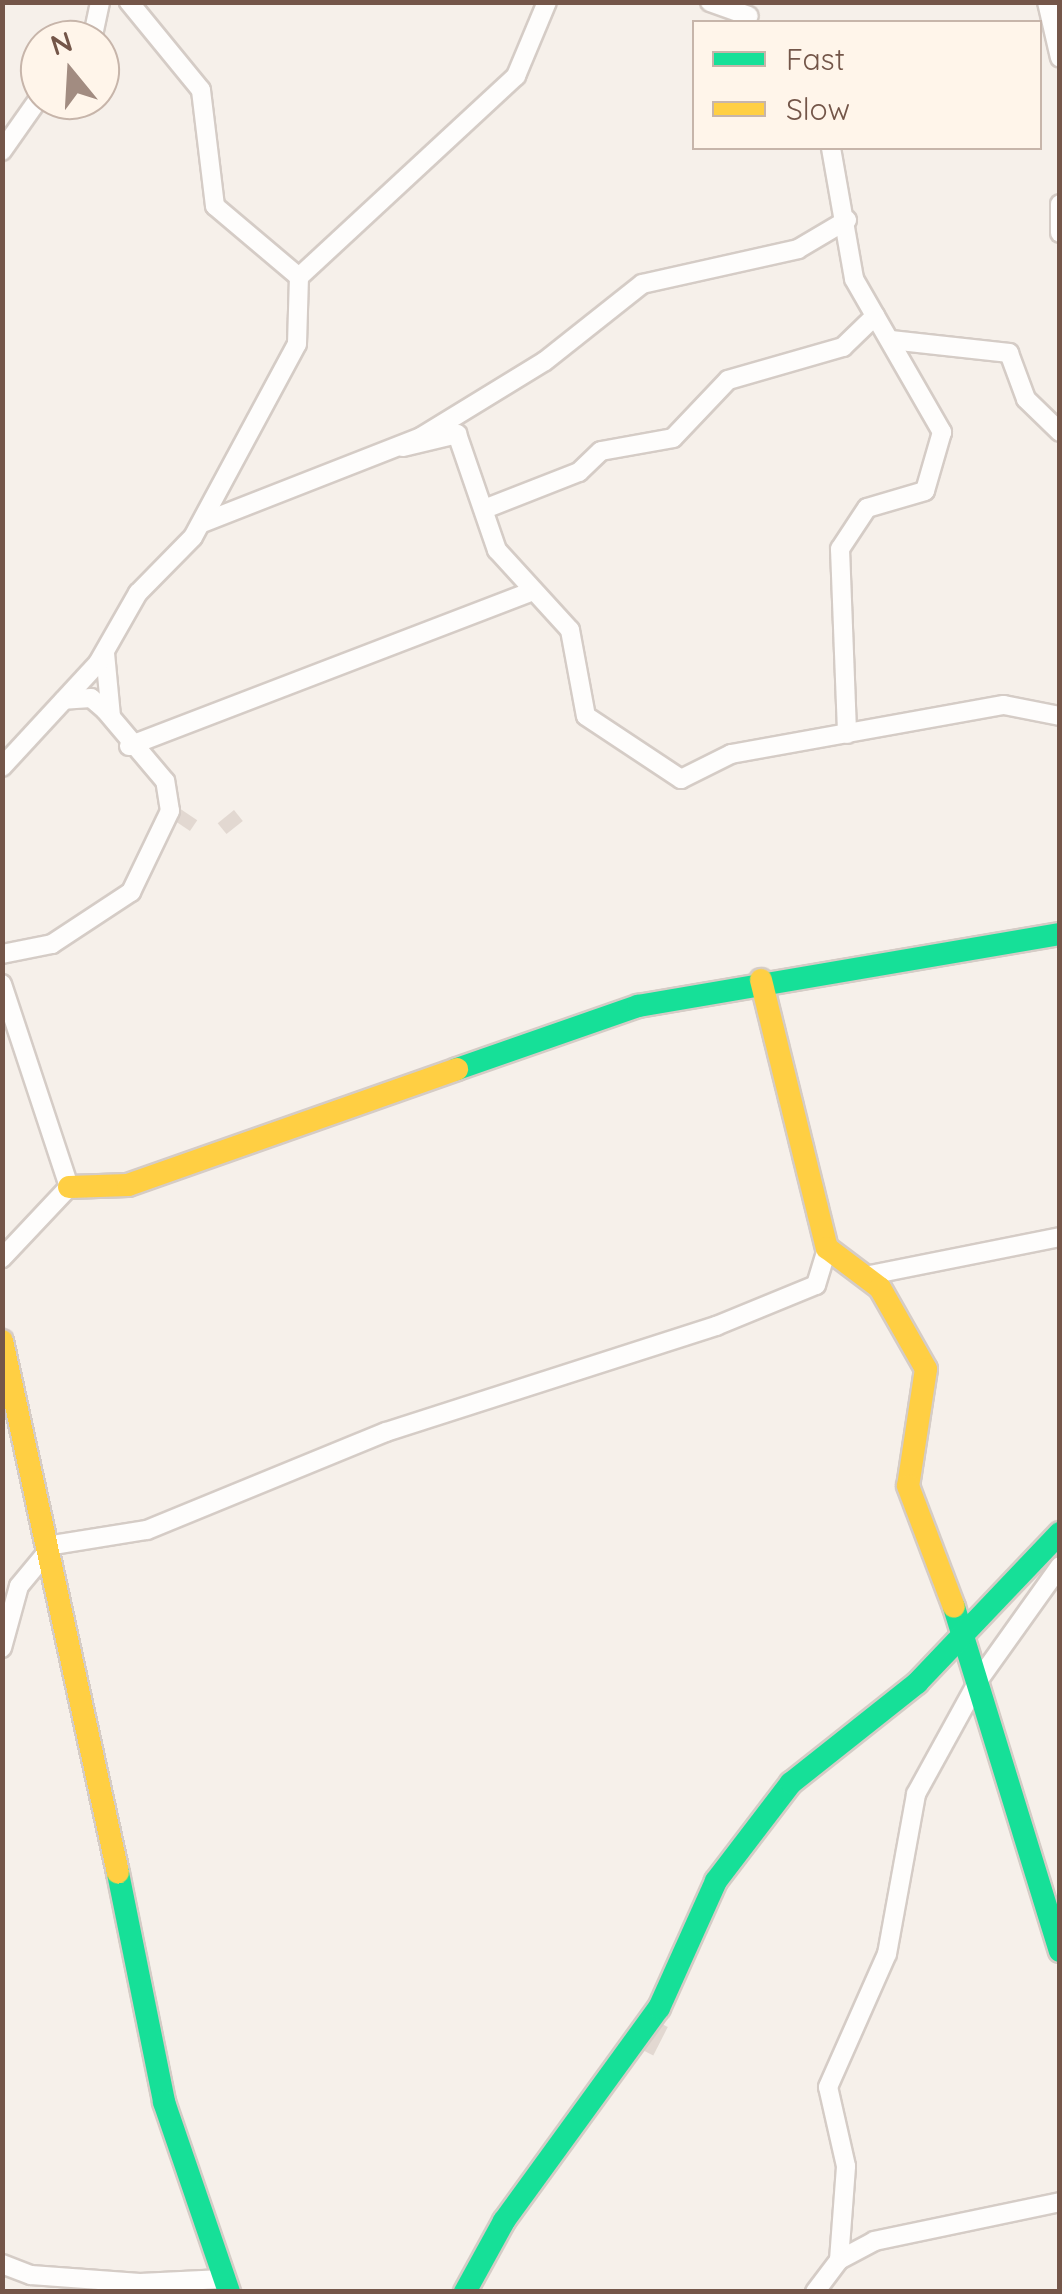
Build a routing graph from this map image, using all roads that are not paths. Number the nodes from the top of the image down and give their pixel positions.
1 (128, 2) edge
2 (547, 2) edge
3 (710, 2) edge
4 (1047, 2) edge
5 (750, 14) edge
6 (1060, 58) edge
7 (24, 120) edge
8 (831, 150) edge
9 (2, 151) edge
10 (1060, 204) edge
11 (847, 220) junction
12 (1060, 233) edge
13 (299, 276) junction
14 (875, 316) junction
15 (890, 340) junction
16 (1060, 432) edge
17 (403, 446) junction
18 (487, 508) junction
19 (201, 524) junction
20 (528, 593) junction
21 (105, 652) junction
22 (64, 700) junction
23 (1060, 716) edge
24 (114, 724) junction
25 (847, 734) junction
26 (128, 746) junction
27 (2, 766) edge
28 (1060, 934) edge
29 (2, 954) edge
30 (761, 980) junction
31 (2, 984) edge
32 (70, 1186) junction
33 (12, 1233) edge
34 (1060, 1237) edge
35 (827, 1248) junction
36 (2, 1258) edge
37 (865, 1276) junction
38 (2, 1341) edge
39 (1060, 1533) edge
40 (54, 1544) junction
41 (1060, 1566) edge
42 (964, 1633) junction
43 (2, 1648) edge
44 (978, 1680) junction
45 (1060, 1950) edge
46 (1060, 2202) edge
47 (839, 2260) junction
48 (2, 2264) edge
49 (226, 2285) edge
50 (465, 2292) edge
51 (815, 2292) edge

1 - 13 street
2 - 13 street
3 - 5 street
4 - 6 street
7 - 9 street
8 - 11 street
10 - 12 street
11 - 14 street
11 - 17 street
13 - 19 street
14 - 15 street
14 - 18 street
15 - 16 street
15 - 25 street
17 - 18 street
17 - 19 street
18 - 20 street
19 - 21 street
20 - 25 street
20 - 26 street
21 - 22 street
21 - 24 street
22 - 24 street
22 - 27 street
23 - 25 street
24 - 26 street
26 - 29 street
28 - 30 street
30 - 32 street
30 - 35 street
31 - 32 street
32 - 33 street
33 - 36 street
34 - 37 street
35 - 37 street
35 - 40 street
37 - 42 street
38 - 40 street
39 - 42 street
40 - 43 street
40 - 49 street
41 - 44 street
42 - 44 street
42 - 50 street
44 - 45 street
44 - 47 street
46 - 47 street
47 - 51 street
48 - 49 street

